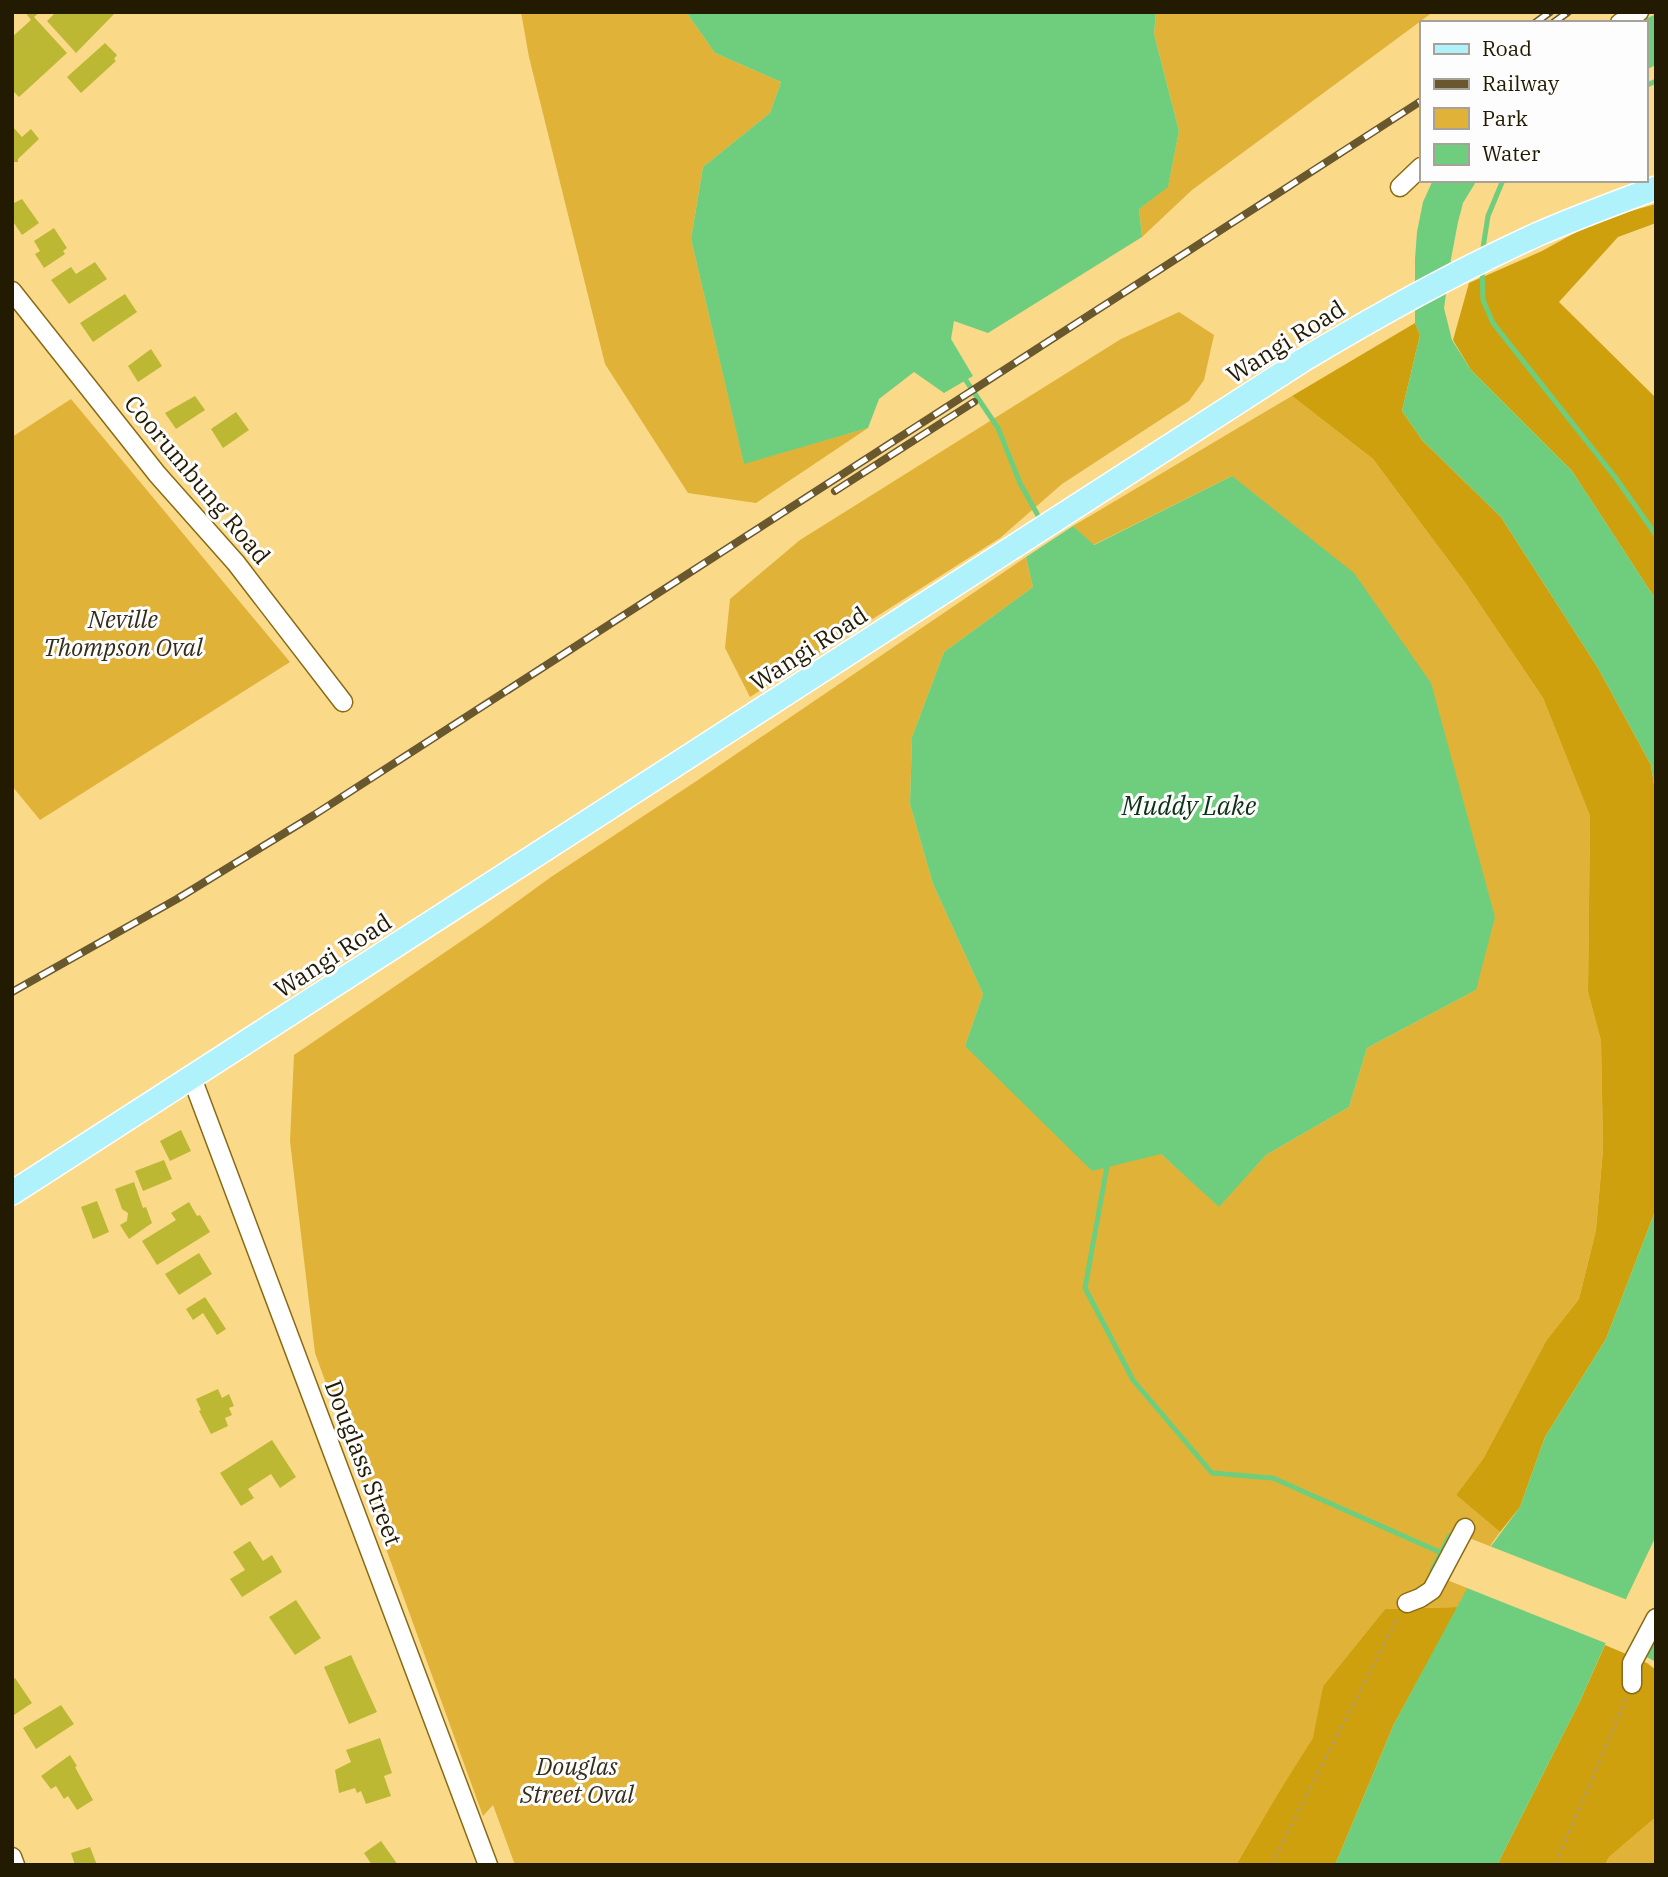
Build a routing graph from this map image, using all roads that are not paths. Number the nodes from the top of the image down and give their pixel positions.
1 (1639, 12) edge
2 (1623, 21) edge
3 (1420, 168) edge
4 (1400, 187) dead end
5 (1656, 188) edge
6 (12, 291) edge
7 (343, 702) dead end
8 (192, 1078) junction
9 (12, 1193) edge
10 (1465, 1528) dead end
11 (1406, 1603) road end
12 (1656, 1618) edge
13 (1632, 1684) road end
14 (12, 1857) edge
15 (15, 1865) edge
16 (488, 1865) edge

1 - 2 street
3 - 4 street
5 - 8 main road, Wangi Road
6 - 7 street, Coorumbung Road
8 - 9 main road, Wangi Road
8 - 16 street, Douglass Street
10 - 11 street
12 - 13 street
14 - 15 street

